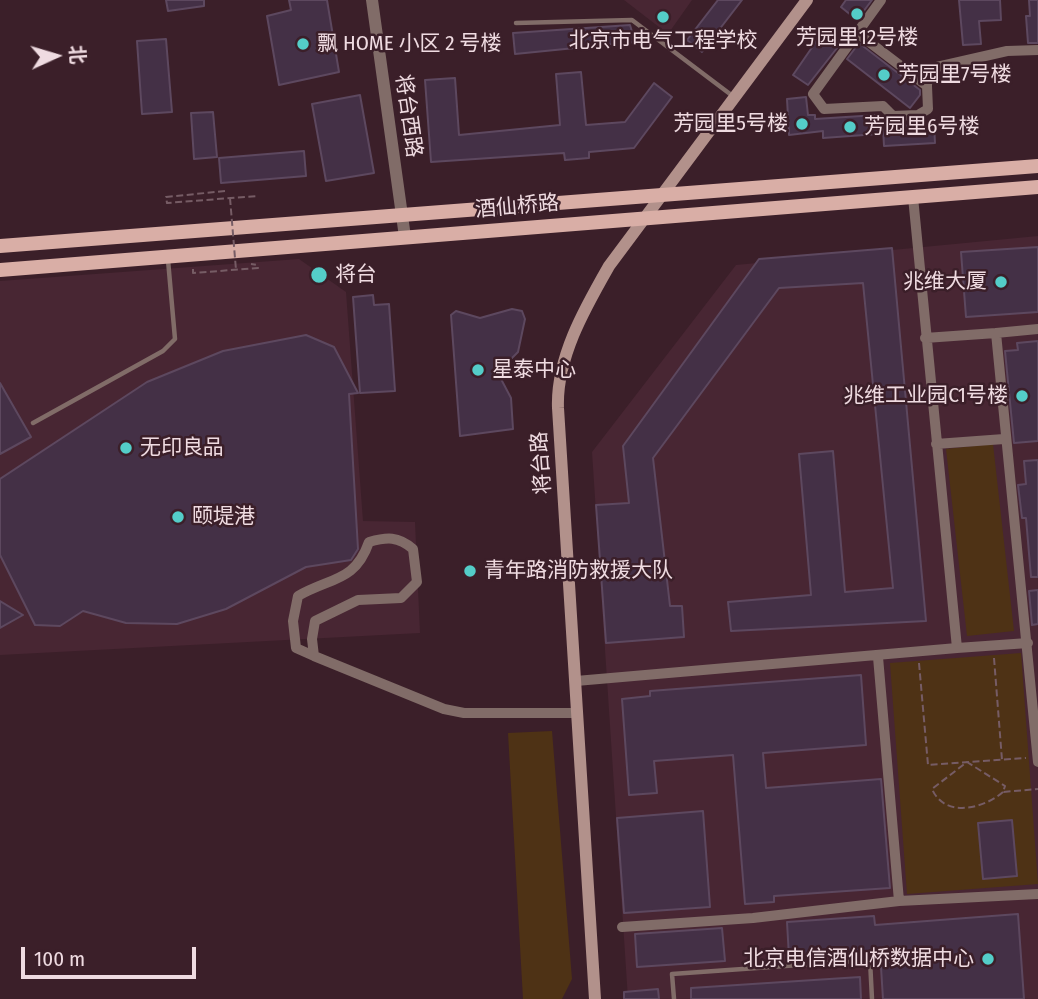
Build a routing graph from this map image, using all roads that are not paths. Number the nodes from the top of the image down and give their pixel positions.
1 (372, 0) edge
2 (807, 0) edge
3 (881, 0) edge
4 (516, 23) dead end
5 (856, 32) junction
6 (1038, 50) edge
7 (927, 86) junction
8 (735, 98) junction
9 (1038, 166) edge
10 (1038, 187) edge
11 (663, 196) junction
12 (913, 197) junction
13 (403, 216) junction
14 (642, 218) junction
15 (405, 237) junction
16 (0, 246) edge
17 (168, 256) junction
18 (0, 270) edge
19 (1038, 329) edge
20 (996, 333) junction
21 (925, 338) junction
22 (33, 423) dead end
23 (1004, 439) junction
24 (936, 444) junction
25 (1028, 643) junction
26 (957, 648) junction
27 (314, 656) junction
28 (878, 657) junction
29 (576, 681) junction
30 (578, 713) junction
31 (1038, 759) edge
32 (1038, 894) edge
33 (899, 901) junction
34 (622, 927) dead end
35 (595, 999) edge
36 (674, 999) edge
37 (872, 999) edge

1 - 13 street, 将台西路
2 - 8 main road, 将台路
3 - 5 street
4 - 8 lane
5 - 7 street
5 - 7 street
6 - 7 street
8 - 11 main road, 将台路
9 - 11 main road, 酒仙桥路
10 - 12 main road, 酒仙桥路
11 - 13 main road, 酒仙桥路
11 - 14 main road, 将台路
12 - 14 main road, 酒仙桥路
12 - 21 street
13 - 15 street, 将台西路
13 - 16 main road, 酒仙桥路
14 - 15 main road, 酒仙桥路
14 - 29 main road, 将台路
15 - 17 main road, 酒仙桥路
17 - 18 main road, 酒仙桥路
17 - 22 lane
19 - 20 street
20 - 21 street
20 - 23 street
21 - 24 street
23 - 24 street
23 - 25 street
24 - 26 street
25 - 26 street
25 - 31 street
26 - 28 street
27 - 27 street
27 - 30 street
28 - 29 street
28 - 33 street
29 - 30 main road, 将台路
30 - 35 main road, 将台路
32 - 33 street
33 - 34 street
36 - 37 lane

